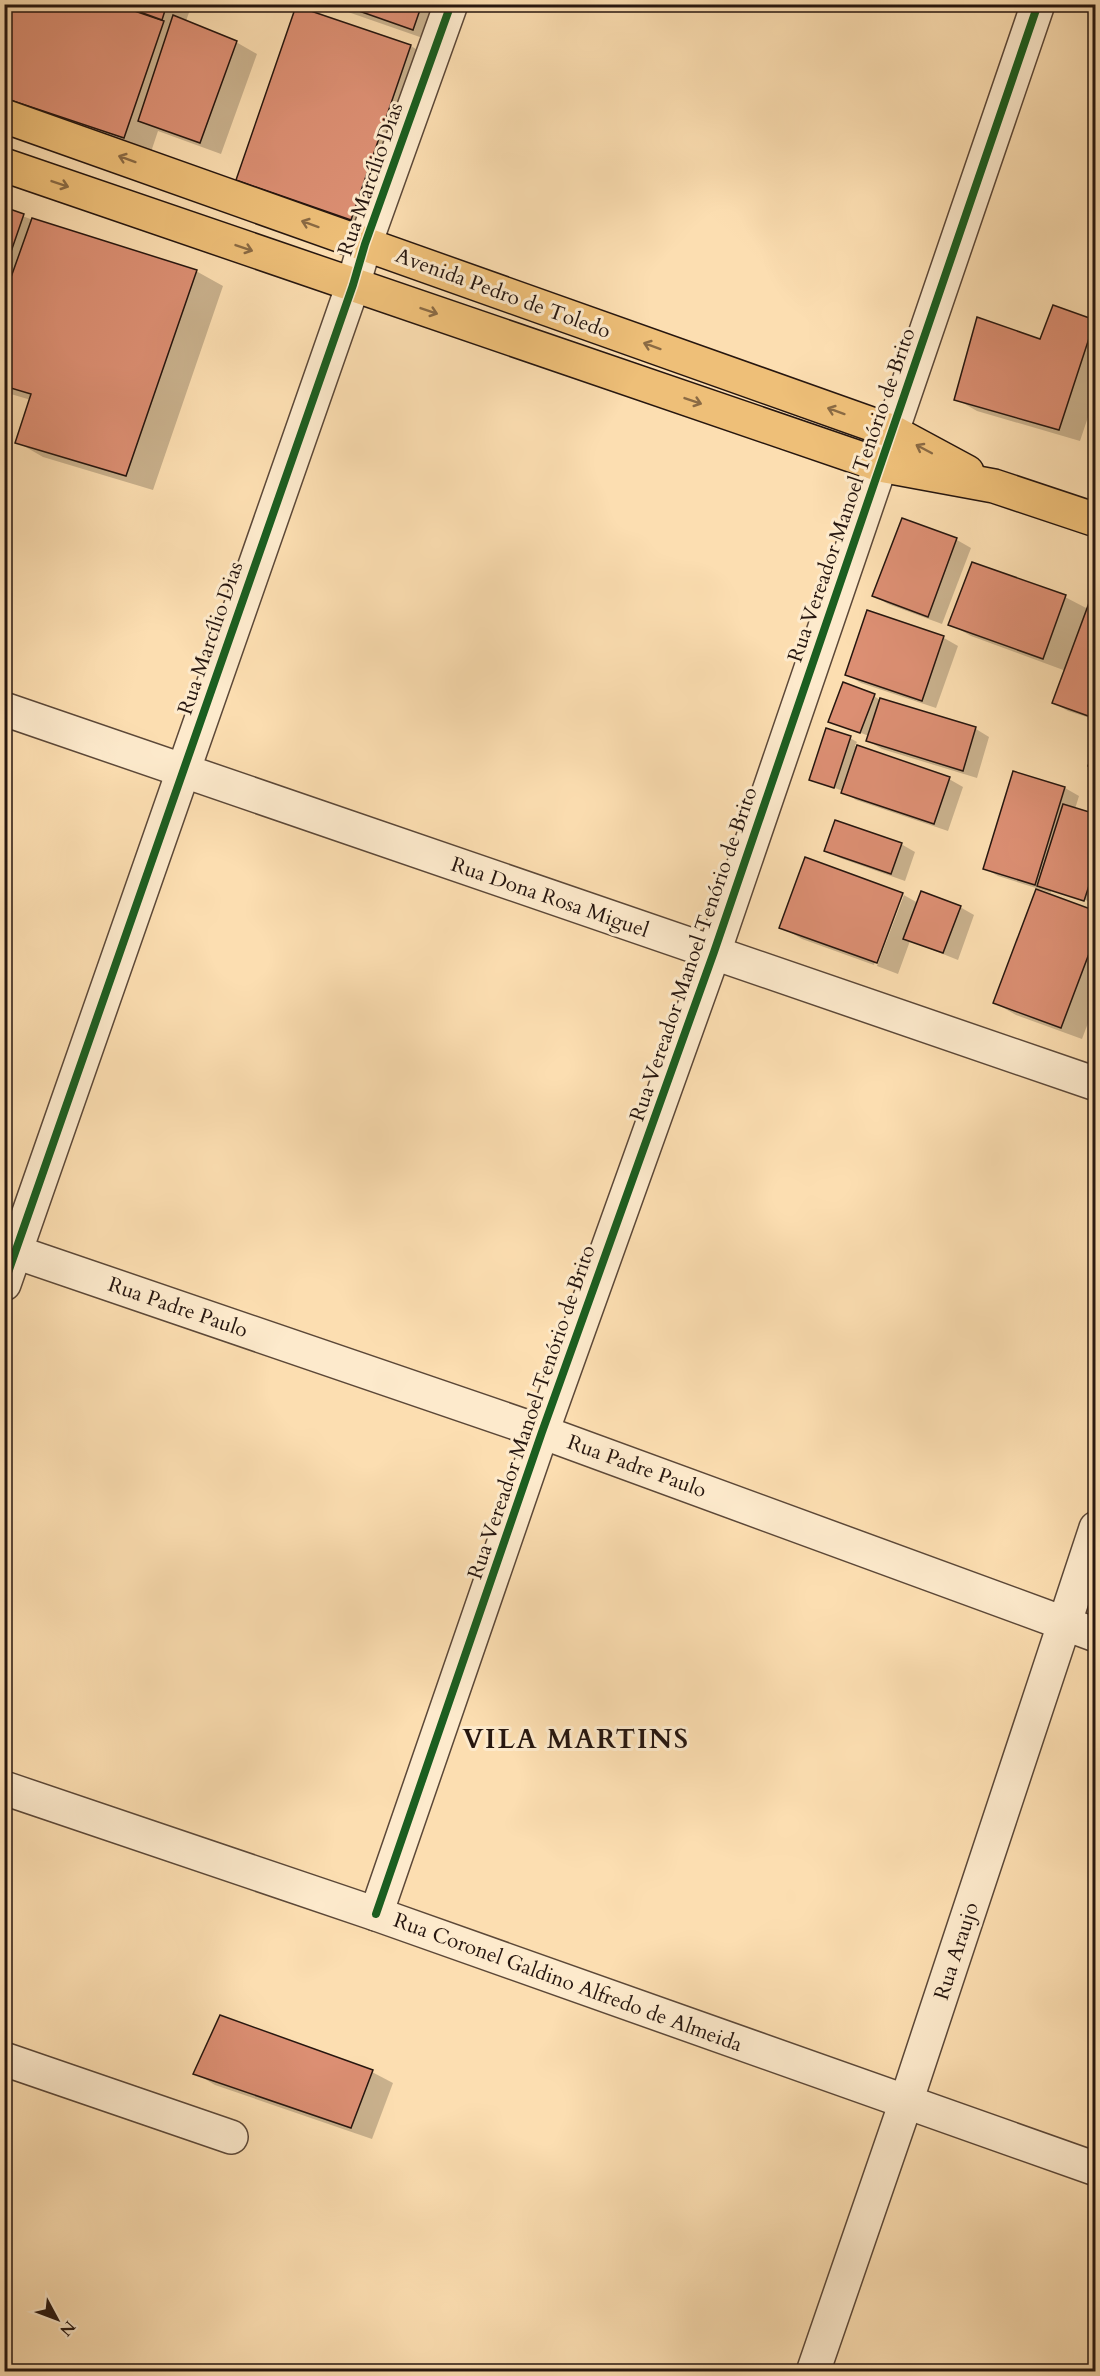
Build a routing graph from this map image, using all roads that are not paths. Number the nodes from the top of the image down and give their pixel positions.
1 (451, 4) edge
2 (1038, 4) edge
3 (4, 116) edge
4 (4, 165) edge
5 (365, 244) junction
6 (354, 285) junction
7 (891, 431) junction
8 (880, 465) junction
9 (994, 486) junction
10 (1095, 520) edge
11 (4, 709) edge
12 (182, 772) junction
13 (714, 952) junction
14 (1095, 1084) edge
15 (10, 1250) edge
16 (4, 1284) edge
17 (542, 1431) junction
18 (1095, 1528) edge
19 (1064, 1625) junction
20 (1095, 1635) edge
21 (4, 1788) edge
22 (376, 1914) junction
23 (4, 2059) edge
24 (906, 2103) junction
25 (231, 2137) dead end
26 (1095, 2169) edge
27 (813, 2372) edge

1 - 5 street, Rua Marcílio Dias
2 - 7 street, Rua Vereador Manoel Tenório de Brito
5 -> 3 main road, Avenida Pedro de Toledo
4 -> 6 main road, Avenida Pedro de Toledo
5 - 6 street, Rua Marcílio Dias
7 -> 5 main road, Avenida Pedro de Toledo
6 -> 8 main road, Avenida Pedro de Toledo
6 - 12 street, Rua Marcílio Dias
7 - 8 street, Rua Vereador Manoel Tenório de Brito
9 -> 7 main road, Avenida Pedro de Toledo
8 - 9 main road, Avenida Pedro de Toledo
8 - 13 street, Rua Vereador Manoel Tenório de Brito
9 - 10 main road, Avenida Pedro de Toledo
11 - 12 street, Rua Dona Rosa Miguel
12 - 13 street, Rua Dona Rosa Miguel
12 - 15 street, Rua Marcílio Dias
13 - 14 street, Rua Dona Rosa Miguel
13 - 17 street, Rua Vereador Manoel Tenório de Brito
15 - 16 street, Rua Marcílio Dias
15 - 17 street, Rua Padre Paulo
17 - 19 street, Rua Padre Paulo
17 - 22 street, Rua Vereador Manoel Tenório de Brito
18 - 19 street, Rua Araujo
19 - 20 street, Rua Padre Paulo
19 - 24 street, Rua Araujo
21 - 22 street, Rua Coronel Galdino Alfredo de Almeida
22 - 24 street, Rua Coronel Galdino Alfredo de Almeida
23 - 25 street
24 - 26 street, Rua Coronel Galdino Alfredo de Almeida
24 - 27 street, Rua Araujo

